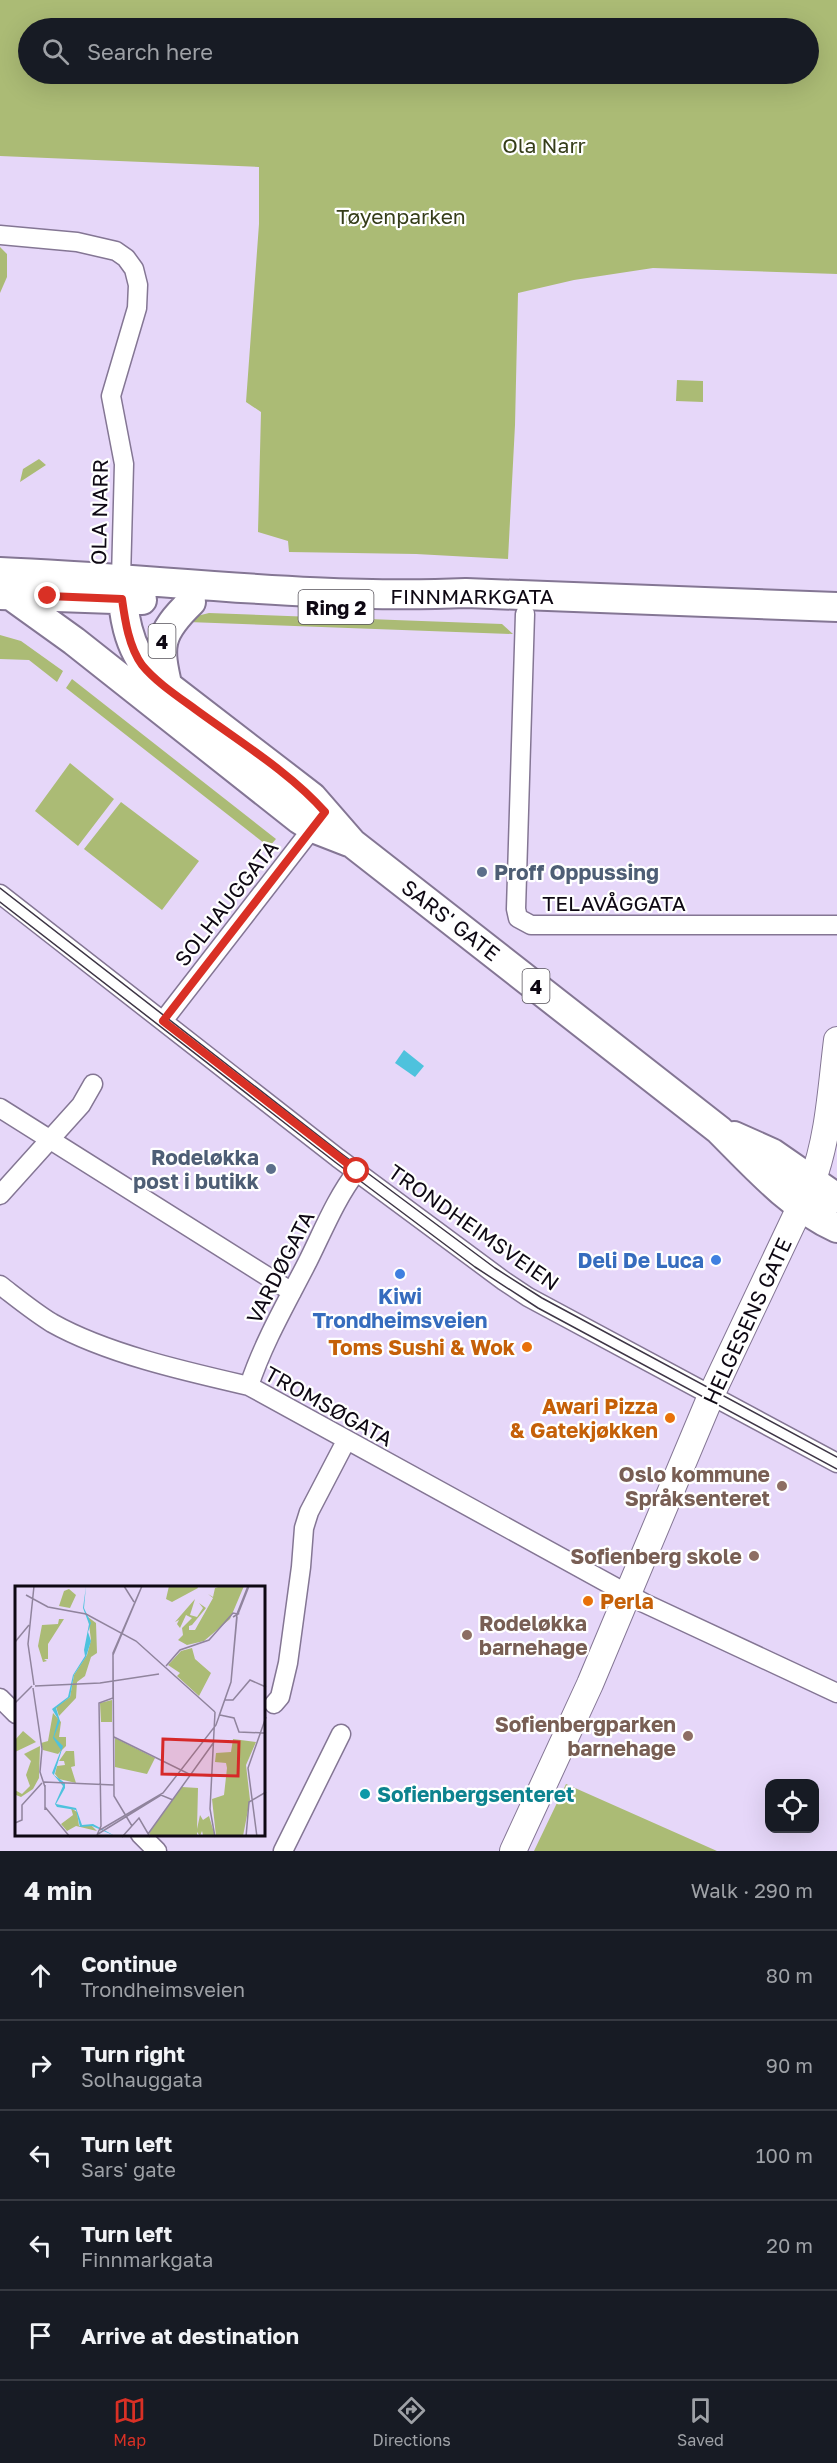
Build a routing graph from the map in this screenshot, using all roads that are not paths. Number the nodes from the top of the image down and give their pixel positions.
1 (0, 236) edge
2 (3, 587) edge
3 (122, 589) junction
4 (191, 602) junction
5 (837, 607) edge
6 (525, 614) junction
7 (837, 625) edge
8 (168, 688) junction
9 (319, 820) junction
10 (0, 894) edge
11 (837, 925) edge
12 (163, 1021) junction
13 (837, 1040) edge
14 (93, 1084) dead end
15 (0, 1108) edge
16 (50, 1141) junction
17 (357, 1171) junction
18 (807, 1194) junction
19 (0, 1195) edge
20 (837, 1198) edge
21 (837, 1228) edge
22 (0, 1286) edge
23 (292, 1292) junction
24 (249, 1386) junction
25 (712, 1395) junction
26 (346, 1441) junction
27 (837, 1463) edge
28 (627, 1594) junction
29 (837, 1693) edge
30 (0, 1698) edge
31 (274, 1704) dead end
32 (15, 1713) edge
33 (341, 1734) dead end
34 (142, 1836) edge
35 (157, 1851) edge
36 (283, 1851) edge
37 (513, 1851) edge

1 - 3 street, OLA NARR
2 - 3 main road, FINNMARKGATA / Ring 2
2 - 9 main road, SARS' GATE / 4
3 - 4 main road, FINNMARKGATA / Ring 2
3 - 5 main road, FINNMARKGATA / Ring 2
3 - 8 main road, SARS' GATE / 4
4 - 6 main road, FINNMARKGATA / Ring 2
4 - 8 main road, 4
6 - 7 main road, FINNMARKGATA / Ring 2
6 - 11 street, TELAVÅGGATA
8 - 9 main road, SARS' GATE / 4
9 - 12 street, SOLHAUGGATA
9 - 18 main road, SARS' GATE / 4
10 - 12 street, TRONDHEIMSVEIEN
12 - 17 street, TRONDHEIMSVEIEN
13 - 18 street, HELGESENS GATE
14 - 16 street
15 - 16 street
16 - 19 street
16 - 23 street
17 - 23 street, VARDØGATA
17 - 25 street, TRONDHEIMSVEIEN
18 - 20 main road, SARS' GATE / 4
18 - 21 main road, SARS' GATE / 4
18 - 25 street, HELGESENS GATE
22 - 24 street, TROMSØGATA
23 - 24 street, VARDØGATA
24 - 26 street, TROMSØGATA
25 - 27 street, TRONDHEIMSVEIEN
25 - 28 street, HELGESENS GATE
26 - 28 street, TROMSØGATA
26 - 31 street
28 - 29 street
28 - 37 street, HELGESENS GATE
30 - 32 street
33 - 36 street
34 - 35 street

